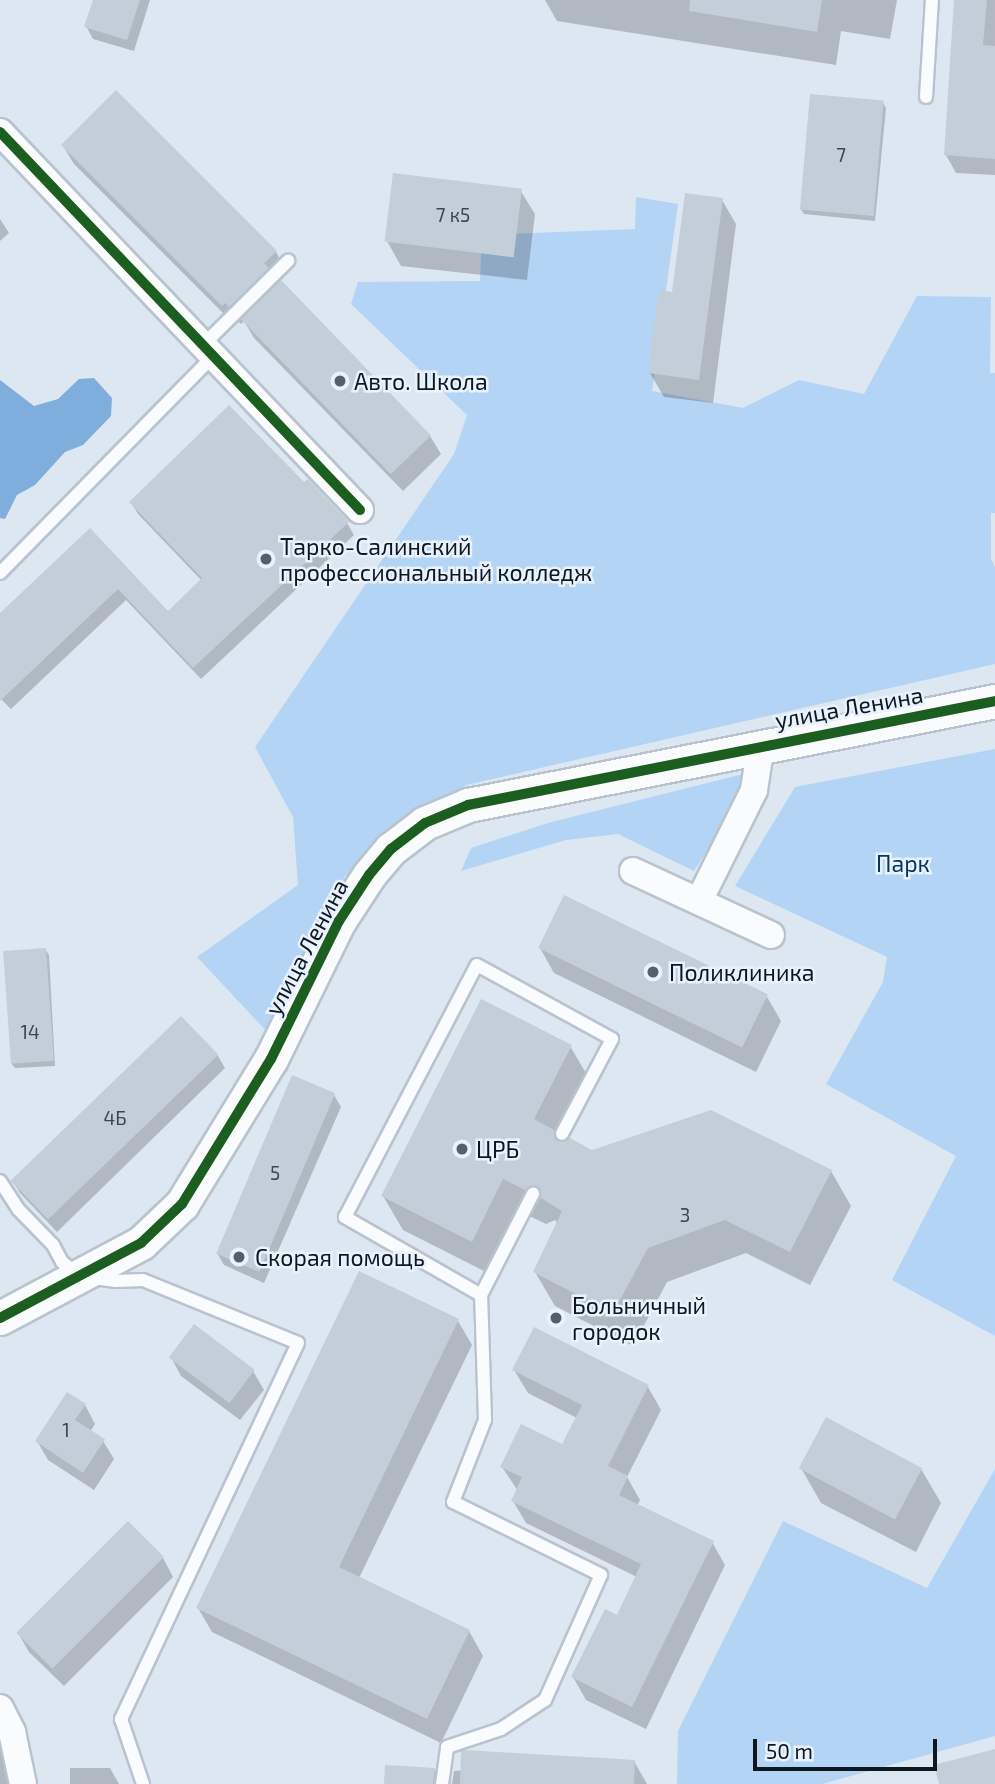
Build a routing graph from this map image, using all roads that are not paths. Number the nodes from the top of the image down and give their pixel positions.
1 (932, 0) edge
2 (926, 97) dead end
3 (0, 132) edge
4 (288, 261) dead end
5 (208, 351) junction
6 (360, 510) dead end
7 (0, 573) edge
8 (995, 701) edge
9 (761, 745) junction
10 (633, 871) dead end
11 (699, 901) junction
12 (771, 935) dead end
13 (562, 1134) dead end
14 (0, 1181) edge
15 (533, 1194) dead end
16 (80, 1276) junction
17 (481, 1295) junction
18 (0, 1318) edge
19 (0, 1708) edge
20 (23, 1784) edge
21 (143, 1784) edge
22 (442, 1784) edge

1 - 2 lane
3 - 5 street
4 - 5 lane
5 - 6 street
5 - 7 lane
8 - 9 street, улица Ленина
9 - 11 street
9 - 16 street, улица Ленина
10 - 11 street
11 - 12 street
13 - 17 lane
14 - 16 lane
15 - 17 lane
16 - 18 street, улица Ленина
16 - 21 lane
17 - 22 lane
19 - 20 street

